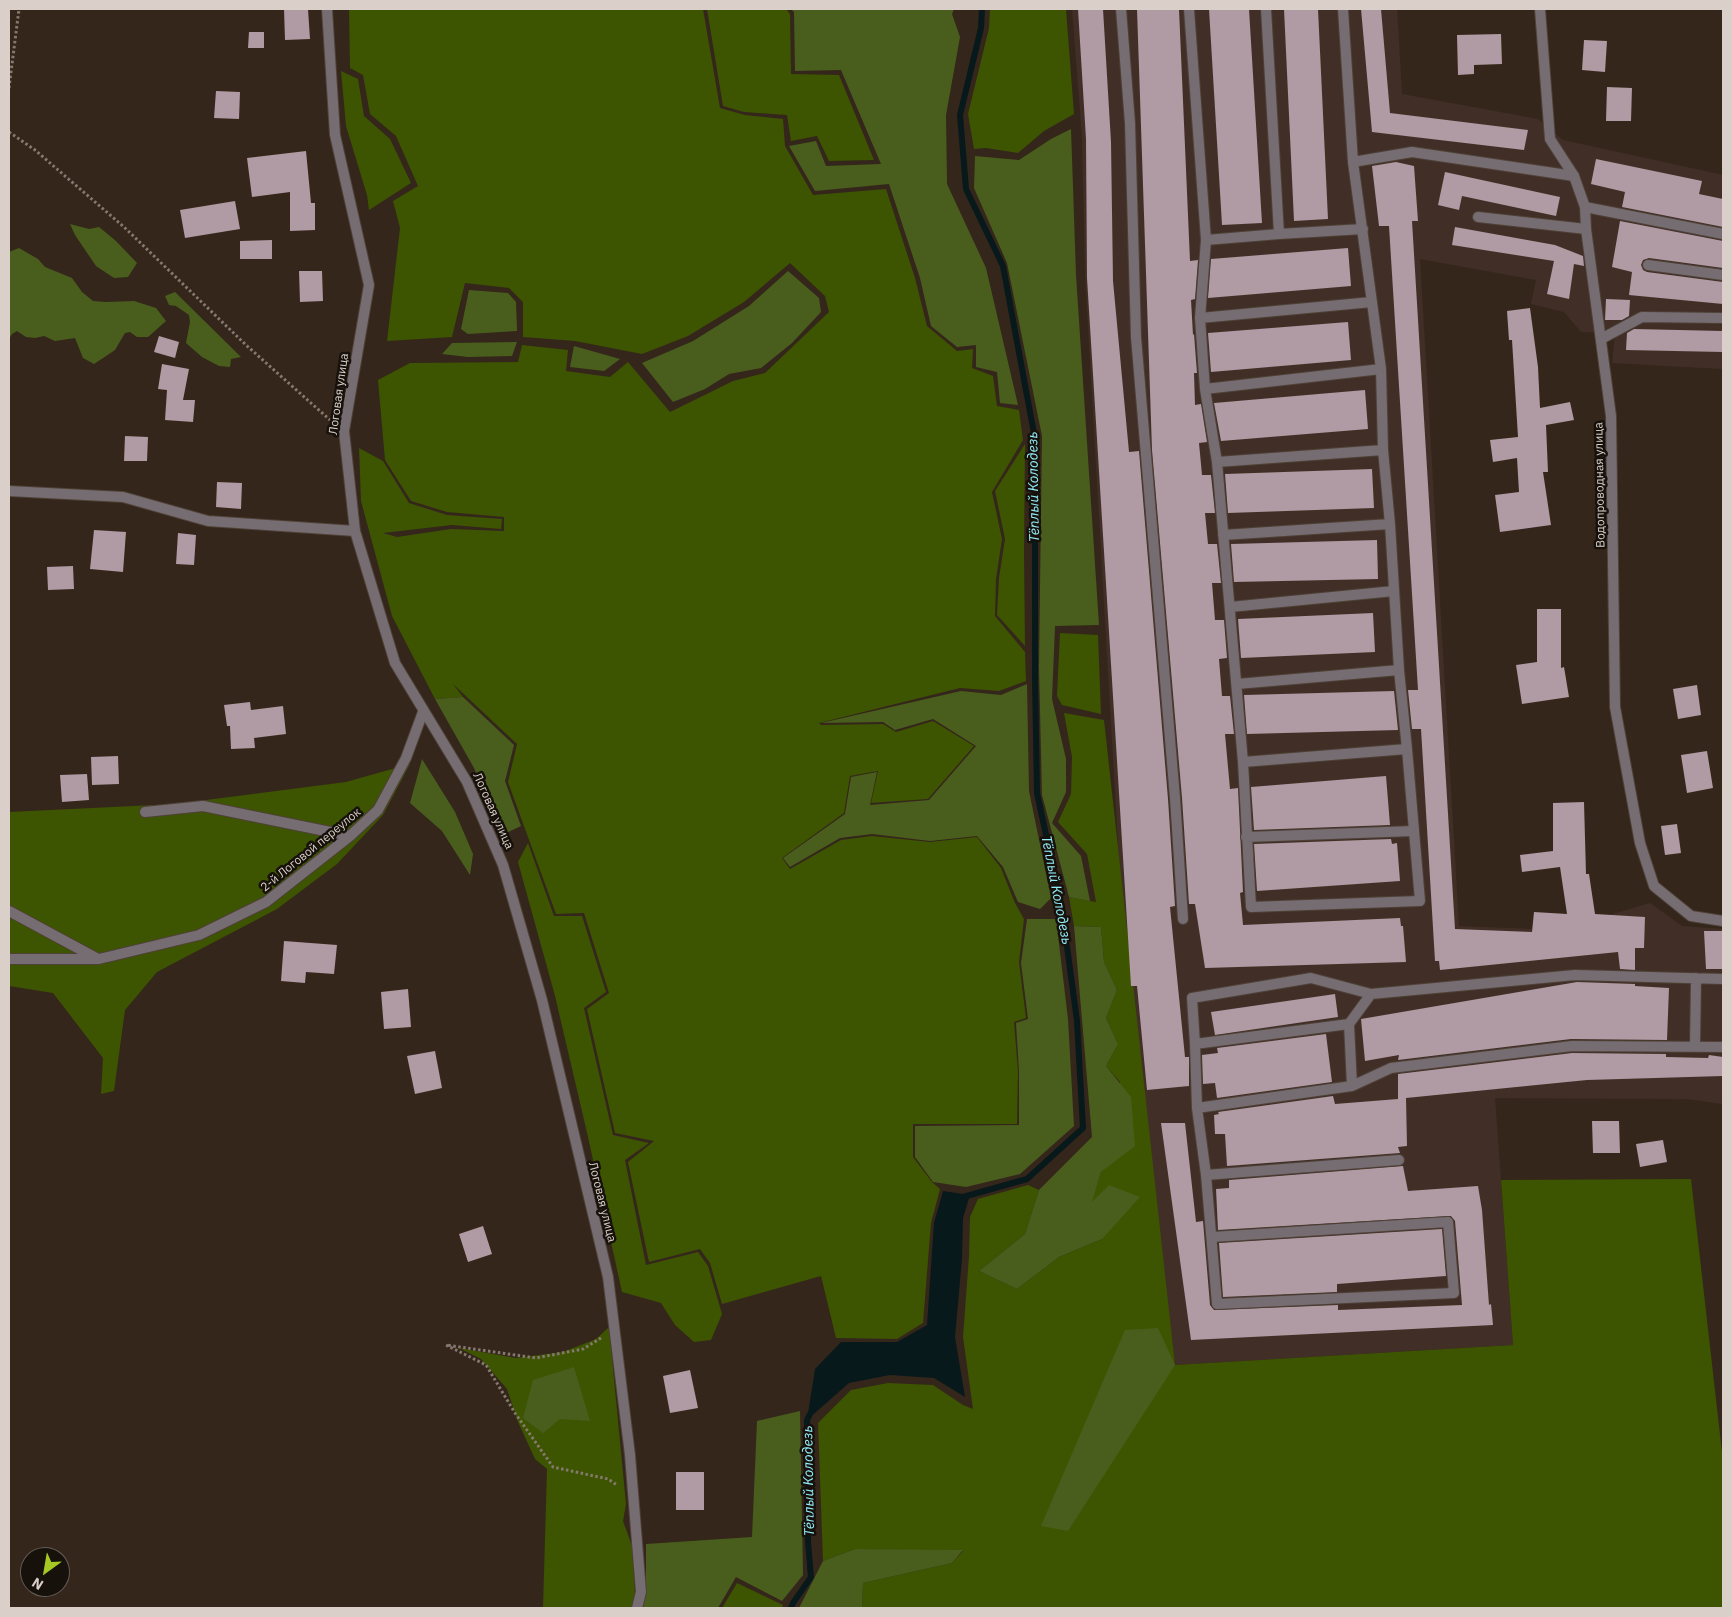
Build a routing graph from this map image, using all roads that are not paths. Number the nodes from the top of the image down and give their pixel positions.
1 (327, 9) edge
2 (1121, 9) edge
3 (1189, 9) edge
4 (1266, 9) edge
5 (1343, 9) edge
6 (1540, 9) edge
7 (1353, 162) junction
8 (1574, 176) junction
9 (1585, 207) junction
10 (1478, 217) dead end
11 (1363, 229) junction
12 (1586, 229) junction
13 (1279, 234) junction
14 (1723, 234) edge
15 (1206, 240) junction
16 (1648, 265) dead end
17 (1723, 275) edge
18 (1372, 302) junction
19 (1200, 318) junction
20 (1723, 318) edge
21 (1601, 339) junction
22 (1380, 370) junction
23 (1205, 389) junction
24 (1383, 450) junction
25 (1217, 462) junction
26 (9, 491) edge
27 (1390, 524) junction
28 (355, 531) junction
29 (1223, 535) junction
30 (1394, 591) junction
31 (1230, 606) junction
32 (1399, 670) junction
33 (1236, 684) junction
34 (424, 712) junction
35 (1407, 749) junction
36 (1243, 762) junction
37 (145, 812) dead end
38 (1414, 831) junction
39 (350, 836) junction
40 (1246, 837) junction
41 (9, 911) edge
42 (1183, 919) dead end
43 (1723, 921) edge
44 (9, 959) edge
45 (99, 960) junction
46 (1696, 978) junction
47 (1723, 979) edge
48 (1371, 994) junction
49 (1349, 1024) junction
50 (1195, 1044) junction
51 (1695, 1046) junction
52 (1723, 1047) edge
53 (1352, 1086) junction
54 (1197, 1108) junction
55 (1399, 1160) dead end
56 (1206, 1174) junction
57 (1212, 1237) junction
58 (637, 1608) edge

1 - 28 street, Логовая улица
2 - 42 street
3 - 15 street
4 - 13 street
5 - 7 street
6 - 8 street, Водопроводная улица
7 - 8 street
7 - 11 street
8 - 9 street, Водопроводная улица
9 - 12 street, Водопроводная улица
9 - 14 street
10 - 12 street
11 - 13 street
11 - 18 street
12 - 21 street, Водопроводная улица
13 - 15 street
15 - 19 street
16 - 17 street
18 - 19 street
18 - 22 street
19 - 23 street
20 - 21 street
21 - 43 street, Водопроводная улица
22 - 23 street
22 - 24 street
23 - 25 street
24 - 25 street
24 - 27 street
25 - 29 street
26 - 28 street
27 - 29 street
27 - 30 street
28 - 34 street, Логовая улица
29 - 31 street
30 - 31 street
30 - 32 street
31 - 33 street
32 - 33 street
32 - 35 street
33 - 36 street
34 - 39 street, 2-й Логовой переулок
34 - 58 street, Логовая улица
35 - 36 street
35 - 38 street
36 - 40 street
37 - 39 street
38 - 40 street
38 - 40 street
39 - 45 street, 2-й Логовой переулок
41 - 45 street
44 - 45 street, 2-й Логовой переулок
46 - 47 street
46 - 48 street
46 - 51 street
48 - 49 street
48 - 50 street
49 - 50 street
49 - 53 street
50 - 54 street
51 - 52 street
51 - 53 street
53 - 54 street
54 - 56 street
55 - 56 street
56 - 57 street
57 - 57 street

